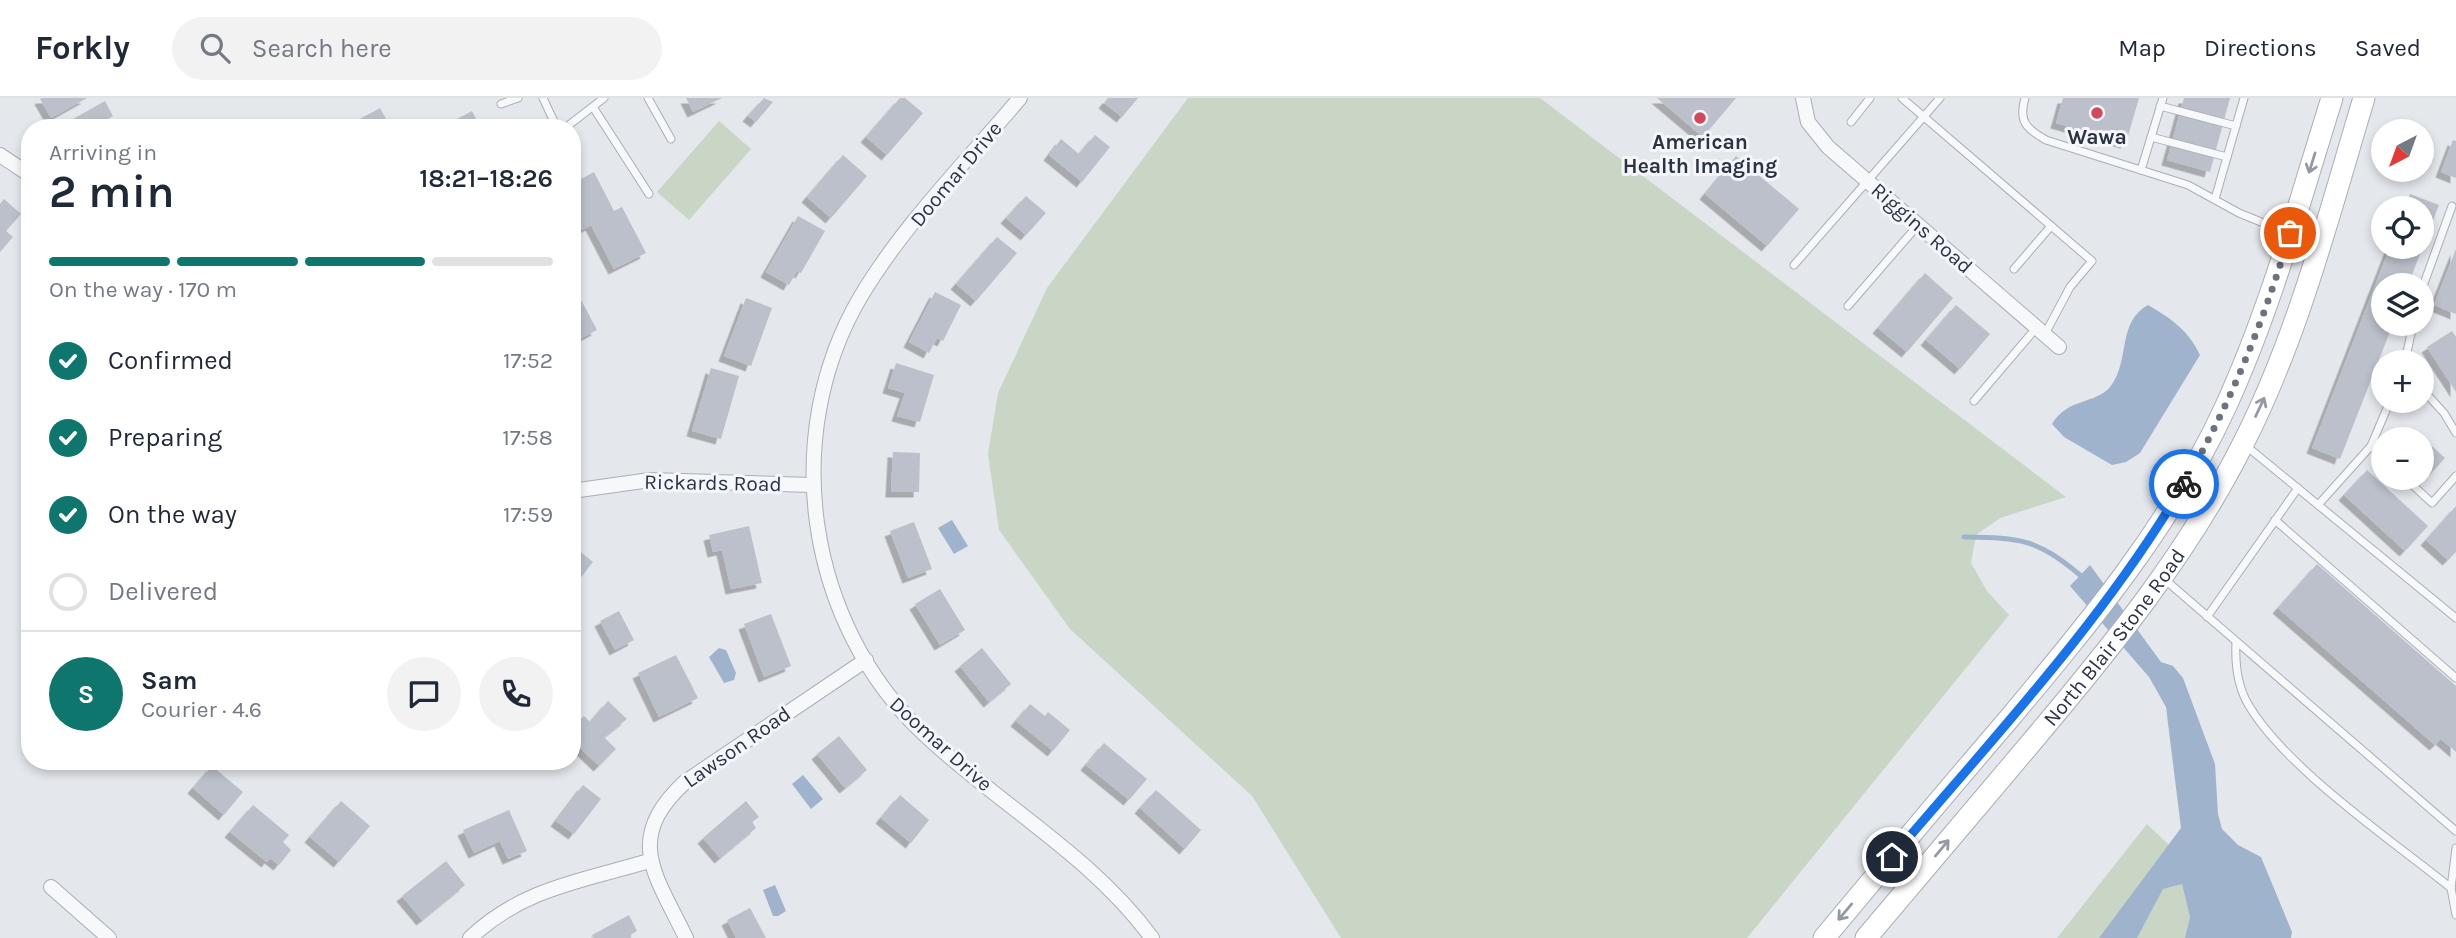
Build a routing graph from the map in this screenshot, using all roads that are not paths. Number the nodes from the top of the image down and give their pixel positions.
1 (518, 98) edge
2 (544, 98) edge
3 (604, 98) edge
4 (648, 98) edge
5 (1020, 98) edge
6 (1803, 98) edge
7 (1870, 98) edge
8 (1902, 98) edge
9 (1941, 98) edge
10 (2025, 98) edge
11 (2244, 98) edge
12 (2332, 98) edge
13 (2364, 98) edge
14 (2162, 102) edge
15 (501, 104) dead end
16 (593, 107) junction
17 (1925, 118) junction
18 (553, 119) edge
19 (577, 119) edge
20 (1852, 122) dead end
21 (2236, 126) junction
22 (2151, 137) junction
23 (671, 139) dead end
24 (0, 155) edge
25 (2227, 157) junction
26 (21, 169) edge
27 (2141, 170) junction
28 (1869, 182) junction
29 (649, 194) dead end
30 (2215, 198) junction
31 (2452, 206) dead end
32 (1918, 225) junction
33 (2051, 226) junction
34 (2290, 233) junction
35 (1794, 265) dead end
36 (2014, 269) dead end
37 (2428, 273) edge
38 (1848, 306) dead end
39 (2041, 331) junction
40 (2059, 346) dead end
41 (1974, 401) dead end
42 (2434, 402) edge
43 (2456, 433) edge
44 (2244, 443) junction
45 (2371, 446) edge
46 (2456, 476) edge
47 (813, 485) junction
48 (2298, 488) junction
49 (581, 490) edge
50 (2418, 490) edge
51 (2318, 505) junction
52 (2275, 520) junction
53 (2138, 557) junction
54 (2162, 578) junction
55 (2207, 617) junction
56 (2456, 618) edge
57 (2236, 642) junction
58 (866, 660) junction
59 (2456, 678) edge
60 (2456, 831) edge
61 (2456, 848) edge
62 (649, 861) junction
63 (51, 887) dead end
64 (2451, 888) junction
65 (2456, 915) edge
66 (109, 938) edge
67 (470, 938) edge
68 (686, 938) edge
69 (1153, 938) edge
70 (1824, 938) edge
71 (1866, 938) edge

1 - 15 lane
2 - 18 lane
3 - 16 lane
4 - 23 lane
5 - 47 street, Doomar Drive
6 - 28 street, Riggins Road
7 - 20 lane
8 - 17 lane
9 - 17 lane
10 - 27 lane
11 - 21 lane
12 -> 34 main road, North Blair Stone Road
44 -> 13 main road, North Blair Stone Road
14 - 21 lane
14 - 22 lane
16 - 19 lane
16 - 29 lane
17 - 28 lane
17 - 33 lane
21 - 25 lane
22 - 25 lane
22 - 27 lane
24 - 26 street
25 - 30 lane
27 - 30 lane
28 - 32 street, Riggins Road
28 - 35 lane
30 - 34 lane
31 - 37 lane
32 - 38 lane
32 - 39 street, Riggins Road
33 - 36 lane
33 - 39 lane
34 - 53 main road, North Blair Stone Road
39 - 40 street, Riggins Road
39 - 41 lane
42 - 43 lane
44 - 48 lane
44 - 54 main road, North Blair Stone Road
45 - 51 lane
46 - 50 lane
47 - 49 street, Rickards Road
47 - 58 street, Doomar Drive
48 - 51 lane
48 - 52 lane
51 - 56 lane
52 - 55 lane
52 - 59 lane
53 - 54 main road
53 -> 70 main road, North Blair Stone Road
54 - 55 lane
71 -> 54 main road, North Blair Stone Road
55 - 57 lane
57 - 60 lane
57 - 64 lane
58 - 62 street, Lawson Road
58 - 69 street, Doomar Drive
61 - 64 lane
62 - 67 street
62 - 68 street
63 - 66 street
64 - 65 lane

